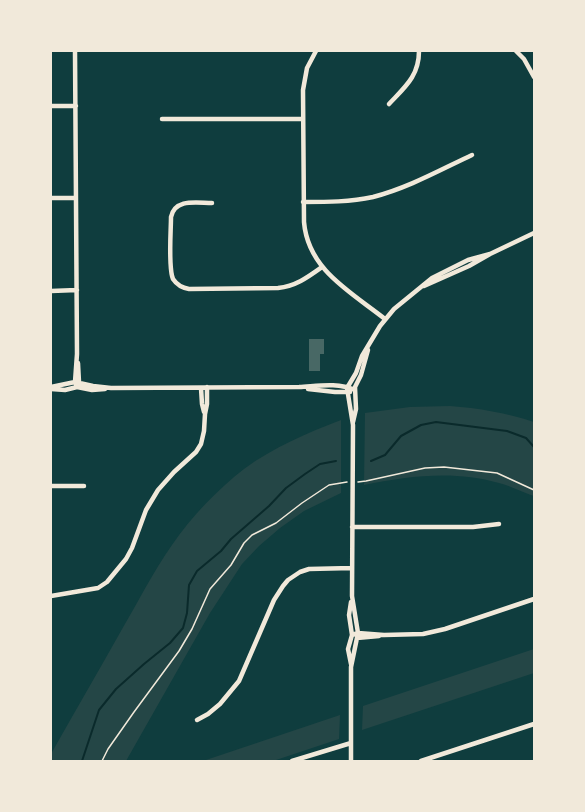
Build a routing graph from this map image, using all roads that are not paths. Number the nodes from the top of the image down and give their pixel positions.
1 (75, 51) edge
2 (316, 51) edge
3 (419, 51) edge
4 (516, 51) edge
5 (534, 77) edge
6 (389, 104) dead end
7 (51, 106) edge
8 (76, 106) junction
9 (162, 119) dead end
10 (303, 119) junction
11 (472, 155) dead end
12 (51, 198) edge
13 (76, 198) junction
14 (303, 202) junction
15 (212, 203) dead end
16 (534, 233) edge
17 (322, 267) junction
18 (77, 290) junction
19 (51, 291) edge
20 (385, 319) junction
21 (369, 344) junction
22 (77, 383) junction
23 (51, 388) edge
24 (204, 388) junction
25 (347, 390) junction
26 (355, 390) junction
27 (353, 425) junction
28 (51, 486) edge
29 (84, 486) dead end
30 (499, 524) dead end
31 (352, 527) junction
32 (352, 568) junction
33 (51, 596) edge
34 (352, 596) junction
35 (534, 599) edge
36 (352, 635) junction
37 (358, 636) junction
38 (351, 667) junction
39 (197, 720) dead end
40 (534, 724) edge
41 (351, 743) junction
42 (292, 761) edge
43 (351, 761) edge
44 (421, 761) edge

1 - 8 street
2 - 10 street
3 - 6 street
4 - 5 street
7 - 8 street
8 - 13 street
9 - 10 street
10 - 14 street
11 - 14 street
12 - 13 street
13 - 18 street
14 - 17 street
15 - 17 street
16 - 20 street
17 - 20 street
18 - 19 street
18 - 22 street
20 - 21 street
21 - 25 street
21 - 26 street
22 - 23 street
22 - 24 street
24 - 25 street
24 - 33 street
25 - 26 street
25 - 27 street
26 - 27 street
27 - 31 street
28 - 29 street
30 - 31 street
31 - 32 street
32 - 34 street
32 - 39 street
34 - 36 street
34 - 37 street
35 - 37 street
36 - 37 street
36 - 38 street
37 - 38 street
38 - 41 street
40 - 44 street
41 - 42 street
41 - 43 street

